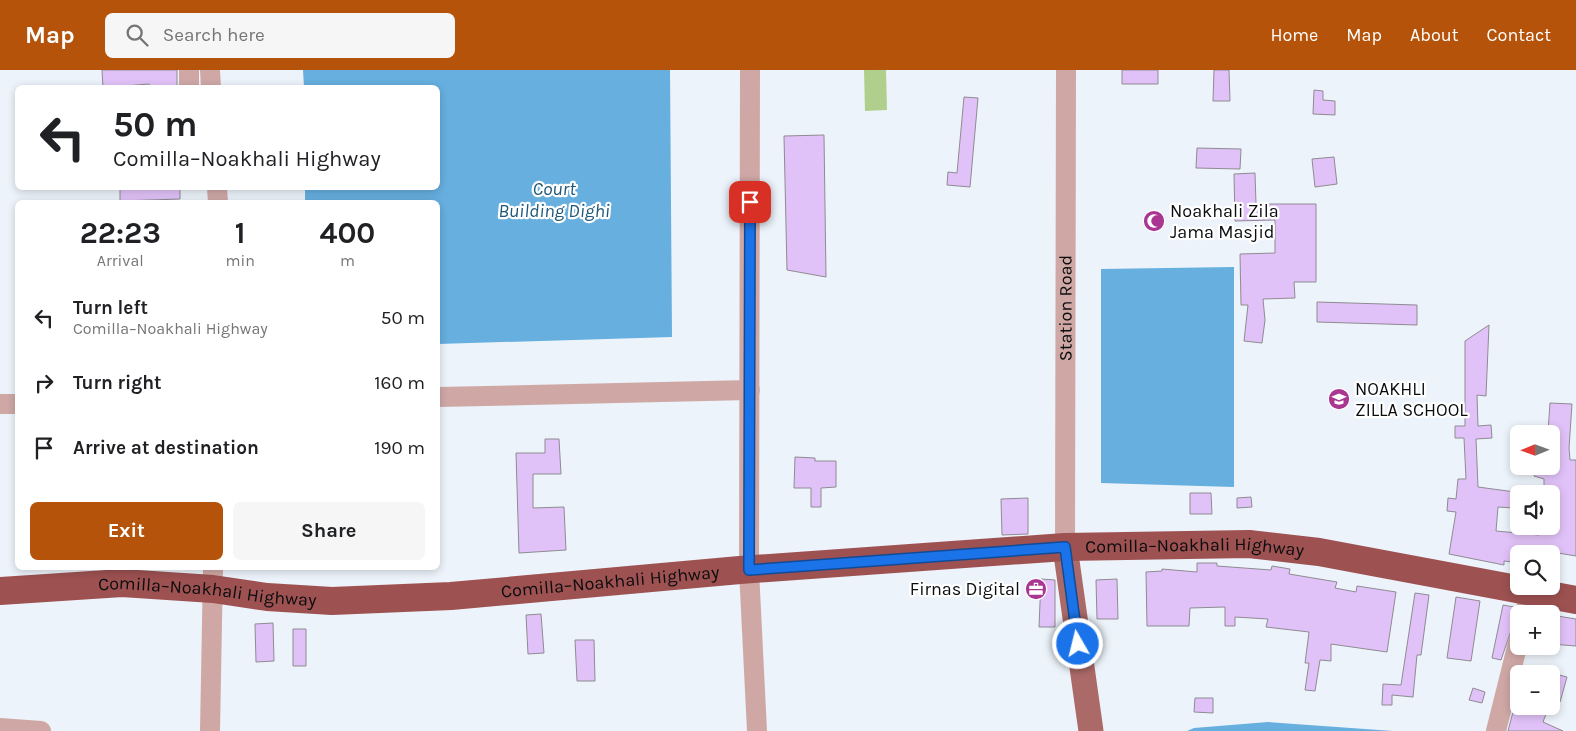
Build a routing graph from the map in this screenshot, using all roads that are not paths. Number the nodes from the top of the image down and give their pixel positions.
1 (189, 70) edge
2 (210, 70) edge
3 (750, 70) edge
4 (1066, 70) edge
5 (190, 85) edge
6 (211, 85) edge
7 (750, 390) junction
8 (440, 398) edge
9 (0, 404) edge
10 (15, 404) edge
11 (1065, 547) junction
12 (749, 570) junction
13 (213, 578) edge
14 (0, 591) edge
15 (1576, 600) edge
16 (1528, 603) edge
17 (1515, 655) edge
18 (0, 728) edge
19 (41, 731) edge
20 (210, 731) edge
21 (757, 731) edge
22 (1091, 731) edge
23 (1496, 731) edge

1 - 5 street
2 - 6 street
3 - 7 street
4 - 11 street, Station Road
7 - 8 street
7 - 12 street
9 - 10 street
11 - 12 highway, Comilla–Noakhali Highway
11 - 16 highway, Comilla–Noakhali Highway
11 - 22 main road
12 - 13 highway, Comilla–Noakhali Highway
12 - 21 street
13 - 14 highway, Comilla–Noakhali Highway
13 - 20 street
15 - 16 highway, Comilla–Noakhali Highway
17 - 23 street
18 - 19 street

